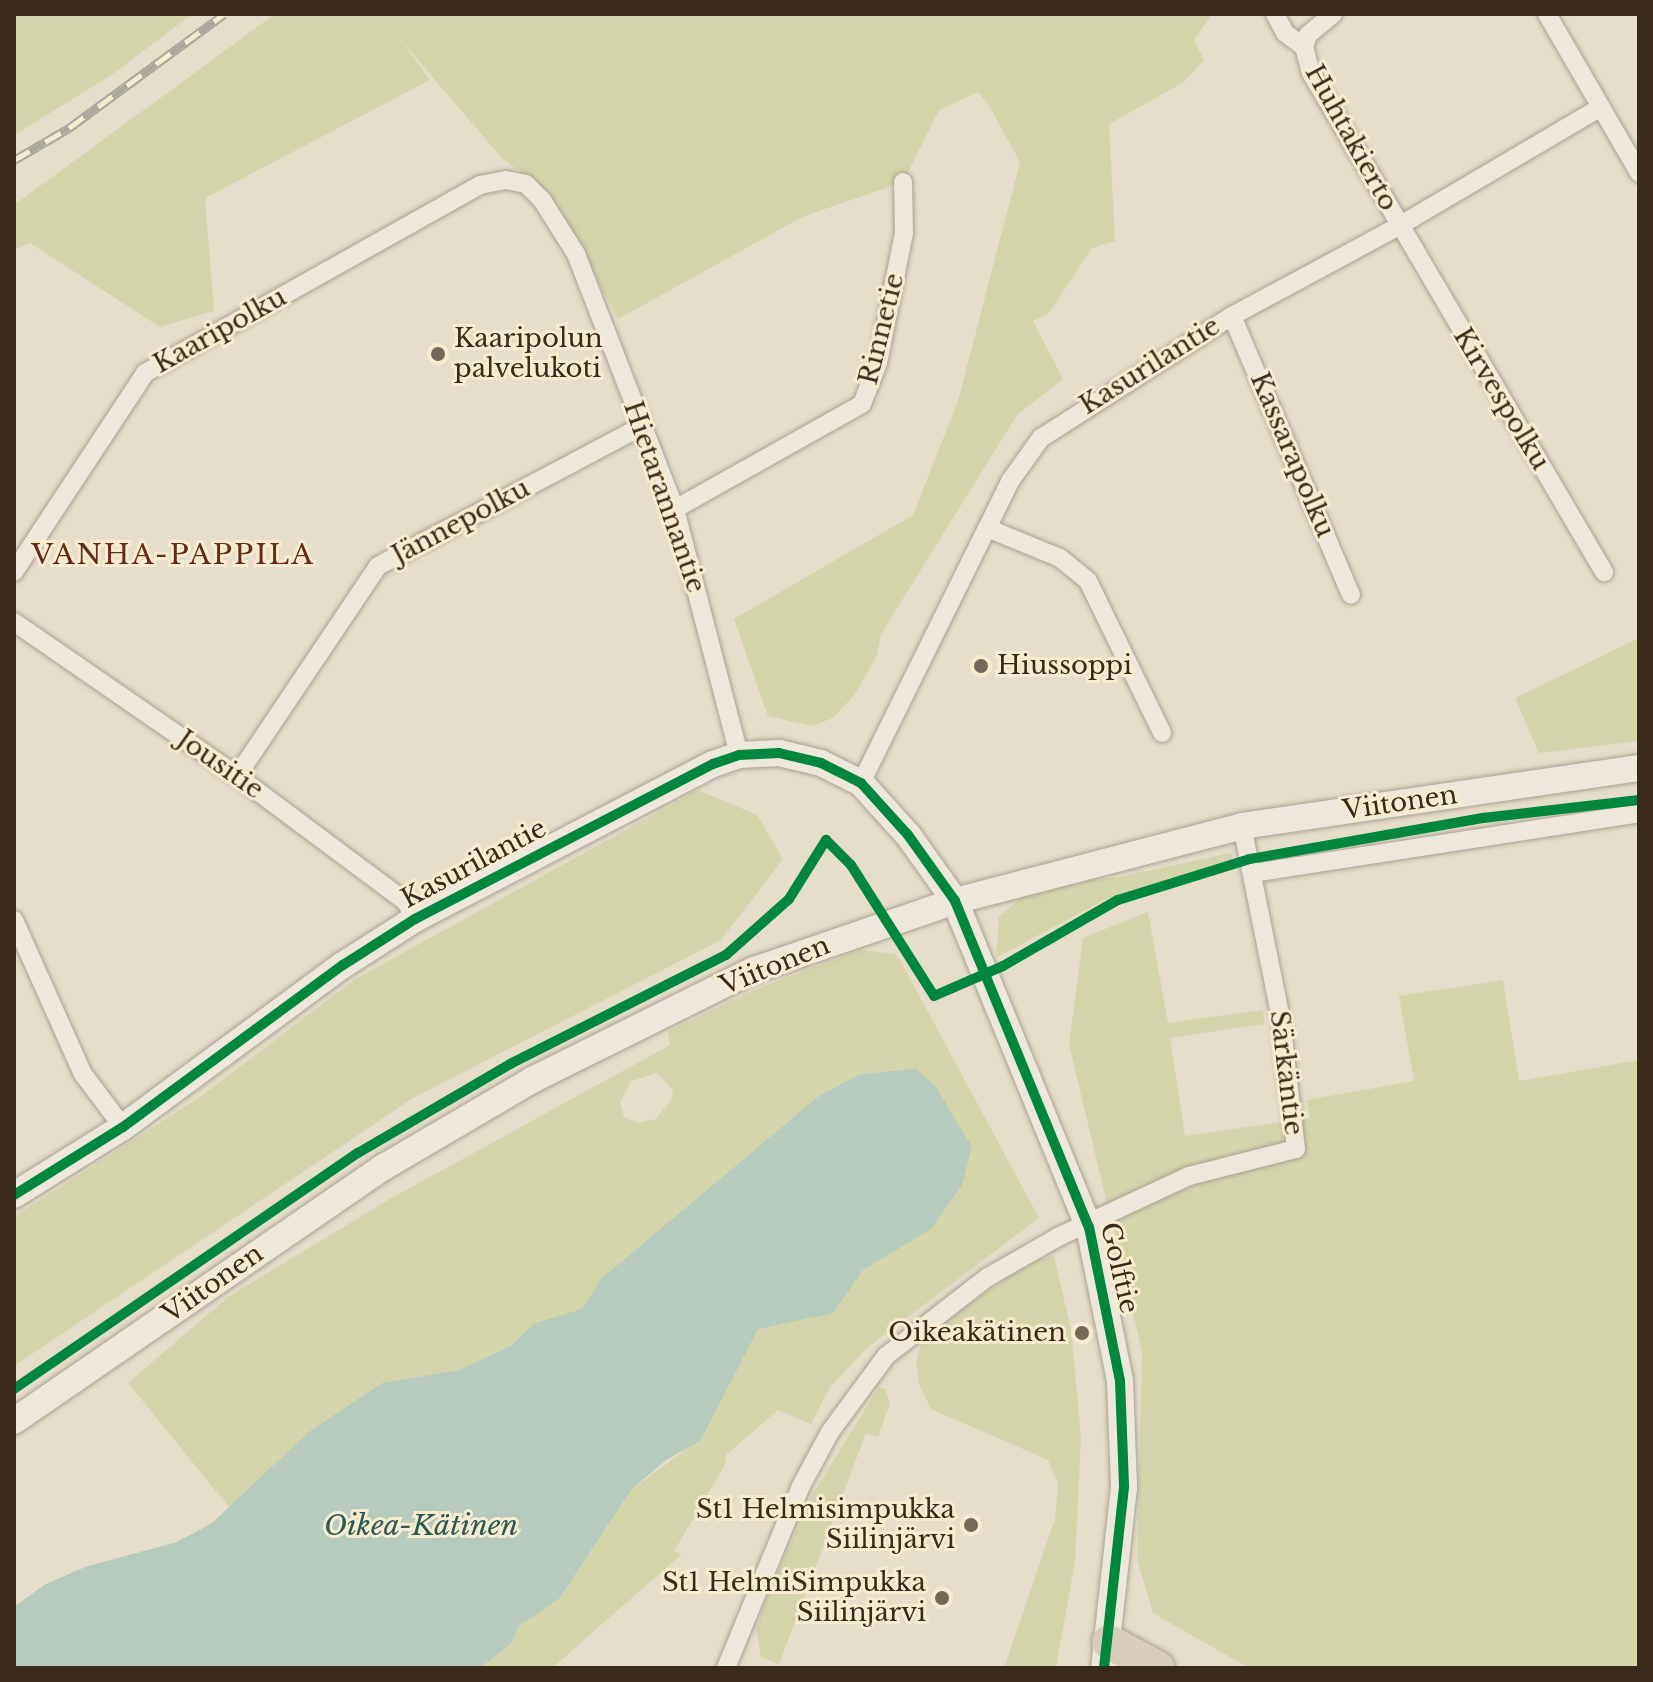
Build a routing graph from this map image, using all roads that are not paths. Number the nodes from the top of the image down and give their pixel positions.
1 (1275, 14) edge
2 (1333, 14) edge
3 (1547, 14) edge
4 (1304, 47) junction
5 (1601, 107) junction
6 (1639, 173) edge
7 (506, 180) joint
8 (903, 182) dead end
9 (1399, 226) junction
10 (1232, 316) junction
11 (641, 427) junction
12 (675, 509) junction
13 (987, 528) junction
14 (14, 572) edge
15 (1604, 572) dead end
16 (1351, 595) dead end
17 (14, 622) edge
18 (1162, 733) dead end
19 (739, 755) junction
20 (1639, 768) edge
21 (237, 776) junction
22 (861, 783) junction
23 (1639, 813) edge
24 (1242, 826) junction
25 (1253, 873) junction
26 (955, 901) junction
27 (415, 919) junction
28 (14, 920) edge
29 (123, 1127) junction
30 (14, 1195) edge
31 (1089, 1227) junction
32 (14, 1421) edge
33 (1107, 1655) edge
34 (726, 1668) edge
35 (1158, 1668) edge

1 - 4 street
2 - 4 street, Huhtakierto
3 - 5 street
4 - 9 street, Huhtakierto
5 - 6 street
5 - 9 street, Kasurilantie
7 - 11 street, Hietarannantie
7 - 14 street, Kaaripolku
8 - 12 street, Rinnetie
9 - 10 street, Kasurilantie
9 - 15 street, Kirvespolku
10 - 13 street, Kasurilantie
10 - 16 street, Kassarapolku
11 - 12 street, Hietarannantie
11 - 21 street, Jännepolku
12 - 19 street, Hietarannantie
13 - 18 street
13 - 22 street, Kasurilantie
17 - 21 street, Jousitie
19 - 22 street, Kasurilantie
19 - 27 street, Kasurilantie
20 - 24 street, Viitonen
21 - 27 street, Jousitie
22 - 26 street, Kasurilantie
23 - 25 street
24 - 25 street, Särkäntie
24 - 26 street, Viitonen
25 - 31 street, Särkäntie
26 - 31 street, Golftie
26 - 32 street, Viitonen
27 - 29 street, Kasurilantie
28 - 29 street
29 - 30 street, Kasurilantie
31 - 33 street, Golftie
31 - 34 street
33 - 35 highway

